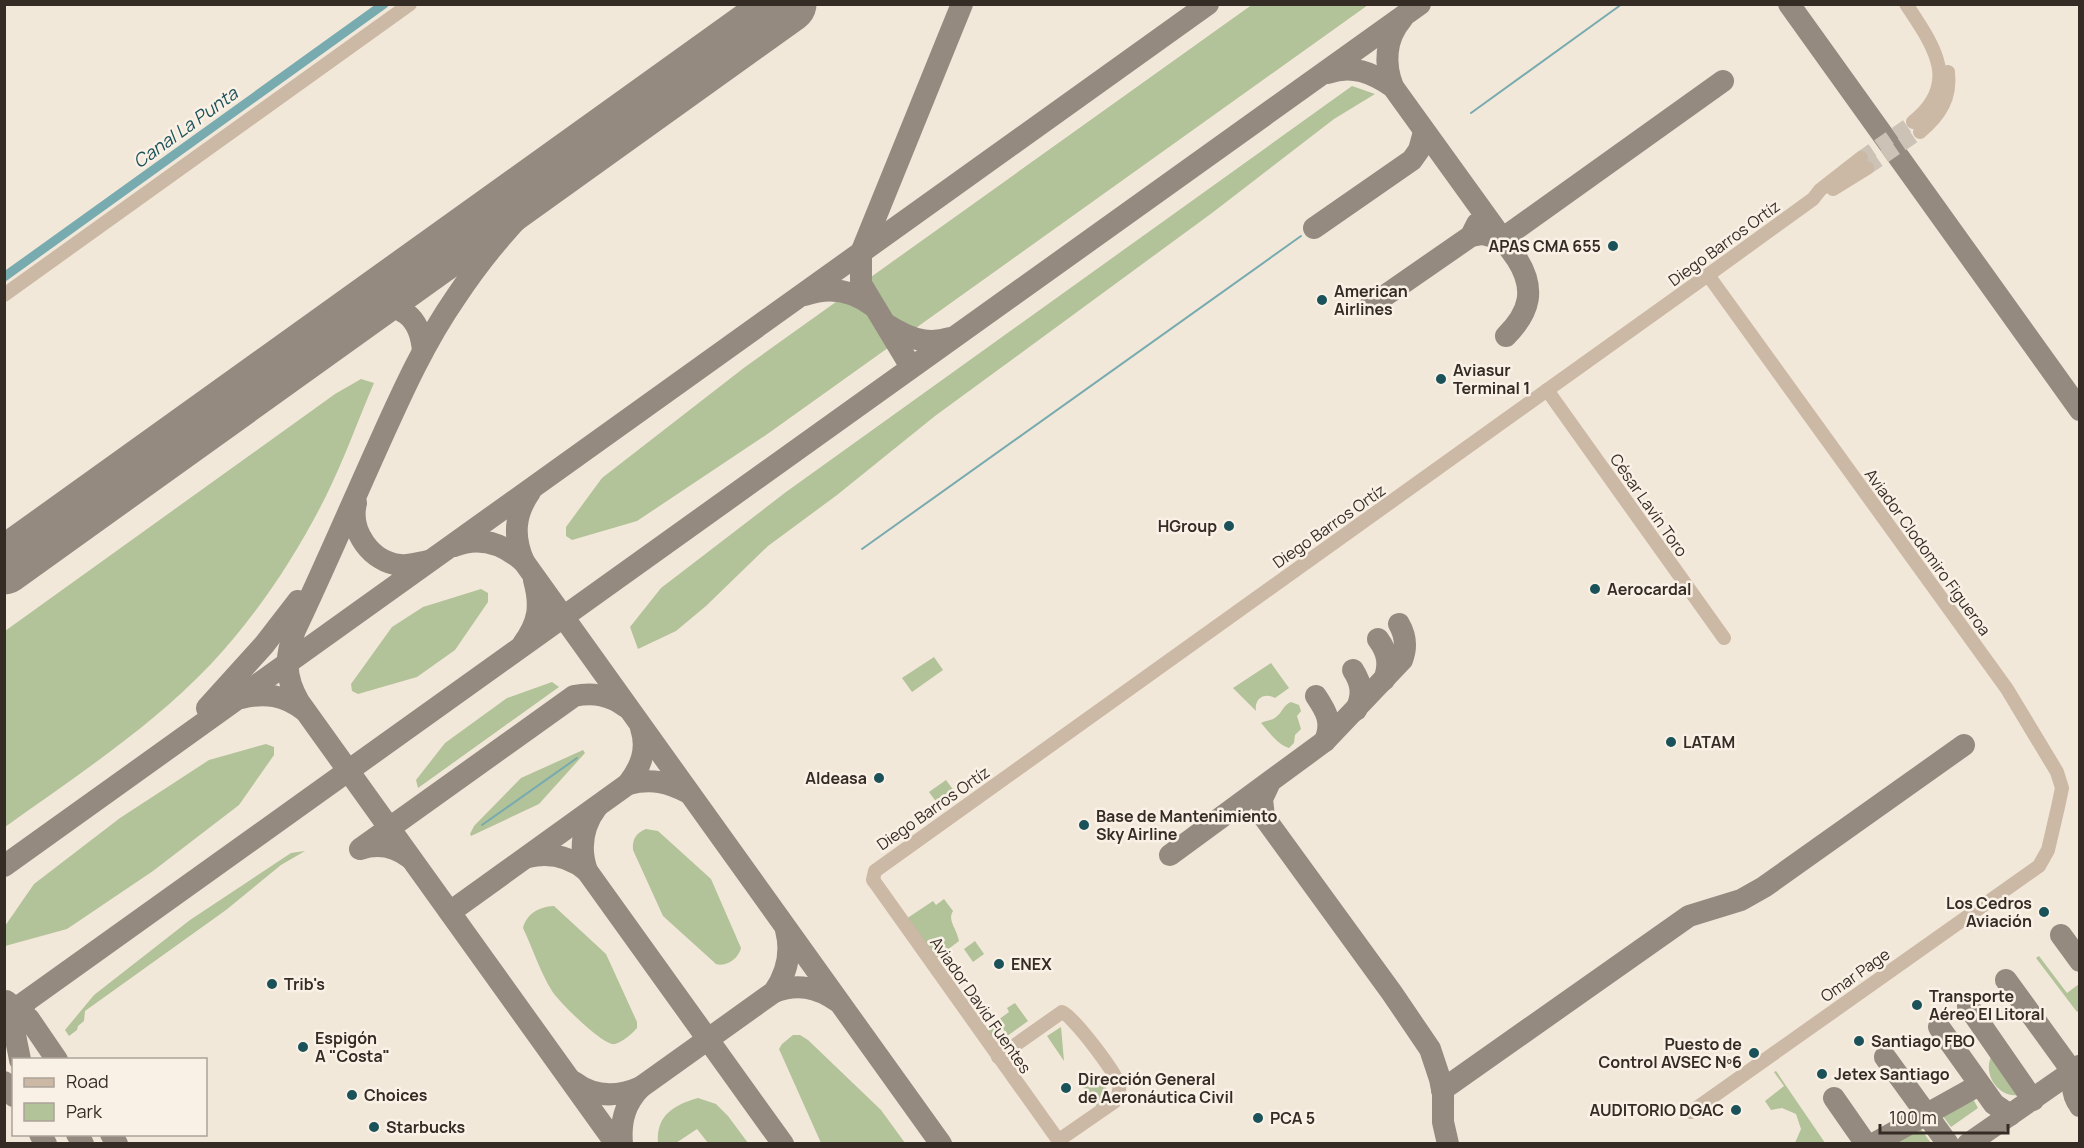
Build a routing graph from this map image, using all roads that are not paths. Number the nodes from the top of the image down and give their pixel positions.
1 (410, 4) edge
2 (1906, 4) edge
3 (1917, 127) tunnel mouth
4 (1864, 163) tunnel mouth
5 (1708, 275) junction
6 (4, 295) edge
7 (1547, 390) junction
8 (1724, 639) dead end
9 (2038, 866) joint
10 (876, 884) joint
11 (998, 1057) junction
12 (1691, 1112) dead end
13 (1060, 1142) edge

1 - 6 street
2 - 3 street
4 - 5 street, Diego Barros Ortíz
5 - 7 street, Diego Barros Ortíz
5 - 9 street, Aviador Clodomiro Figueroa
7 - 8 street, César Lavín Toro
7 - 10 street, Diego Barros Ortíz
9 - 12 street, Omar Page
10 - 11 street, Aviador David Fuentes
11 - 13 street, Aviador David Fuentes
11 - 13 street

